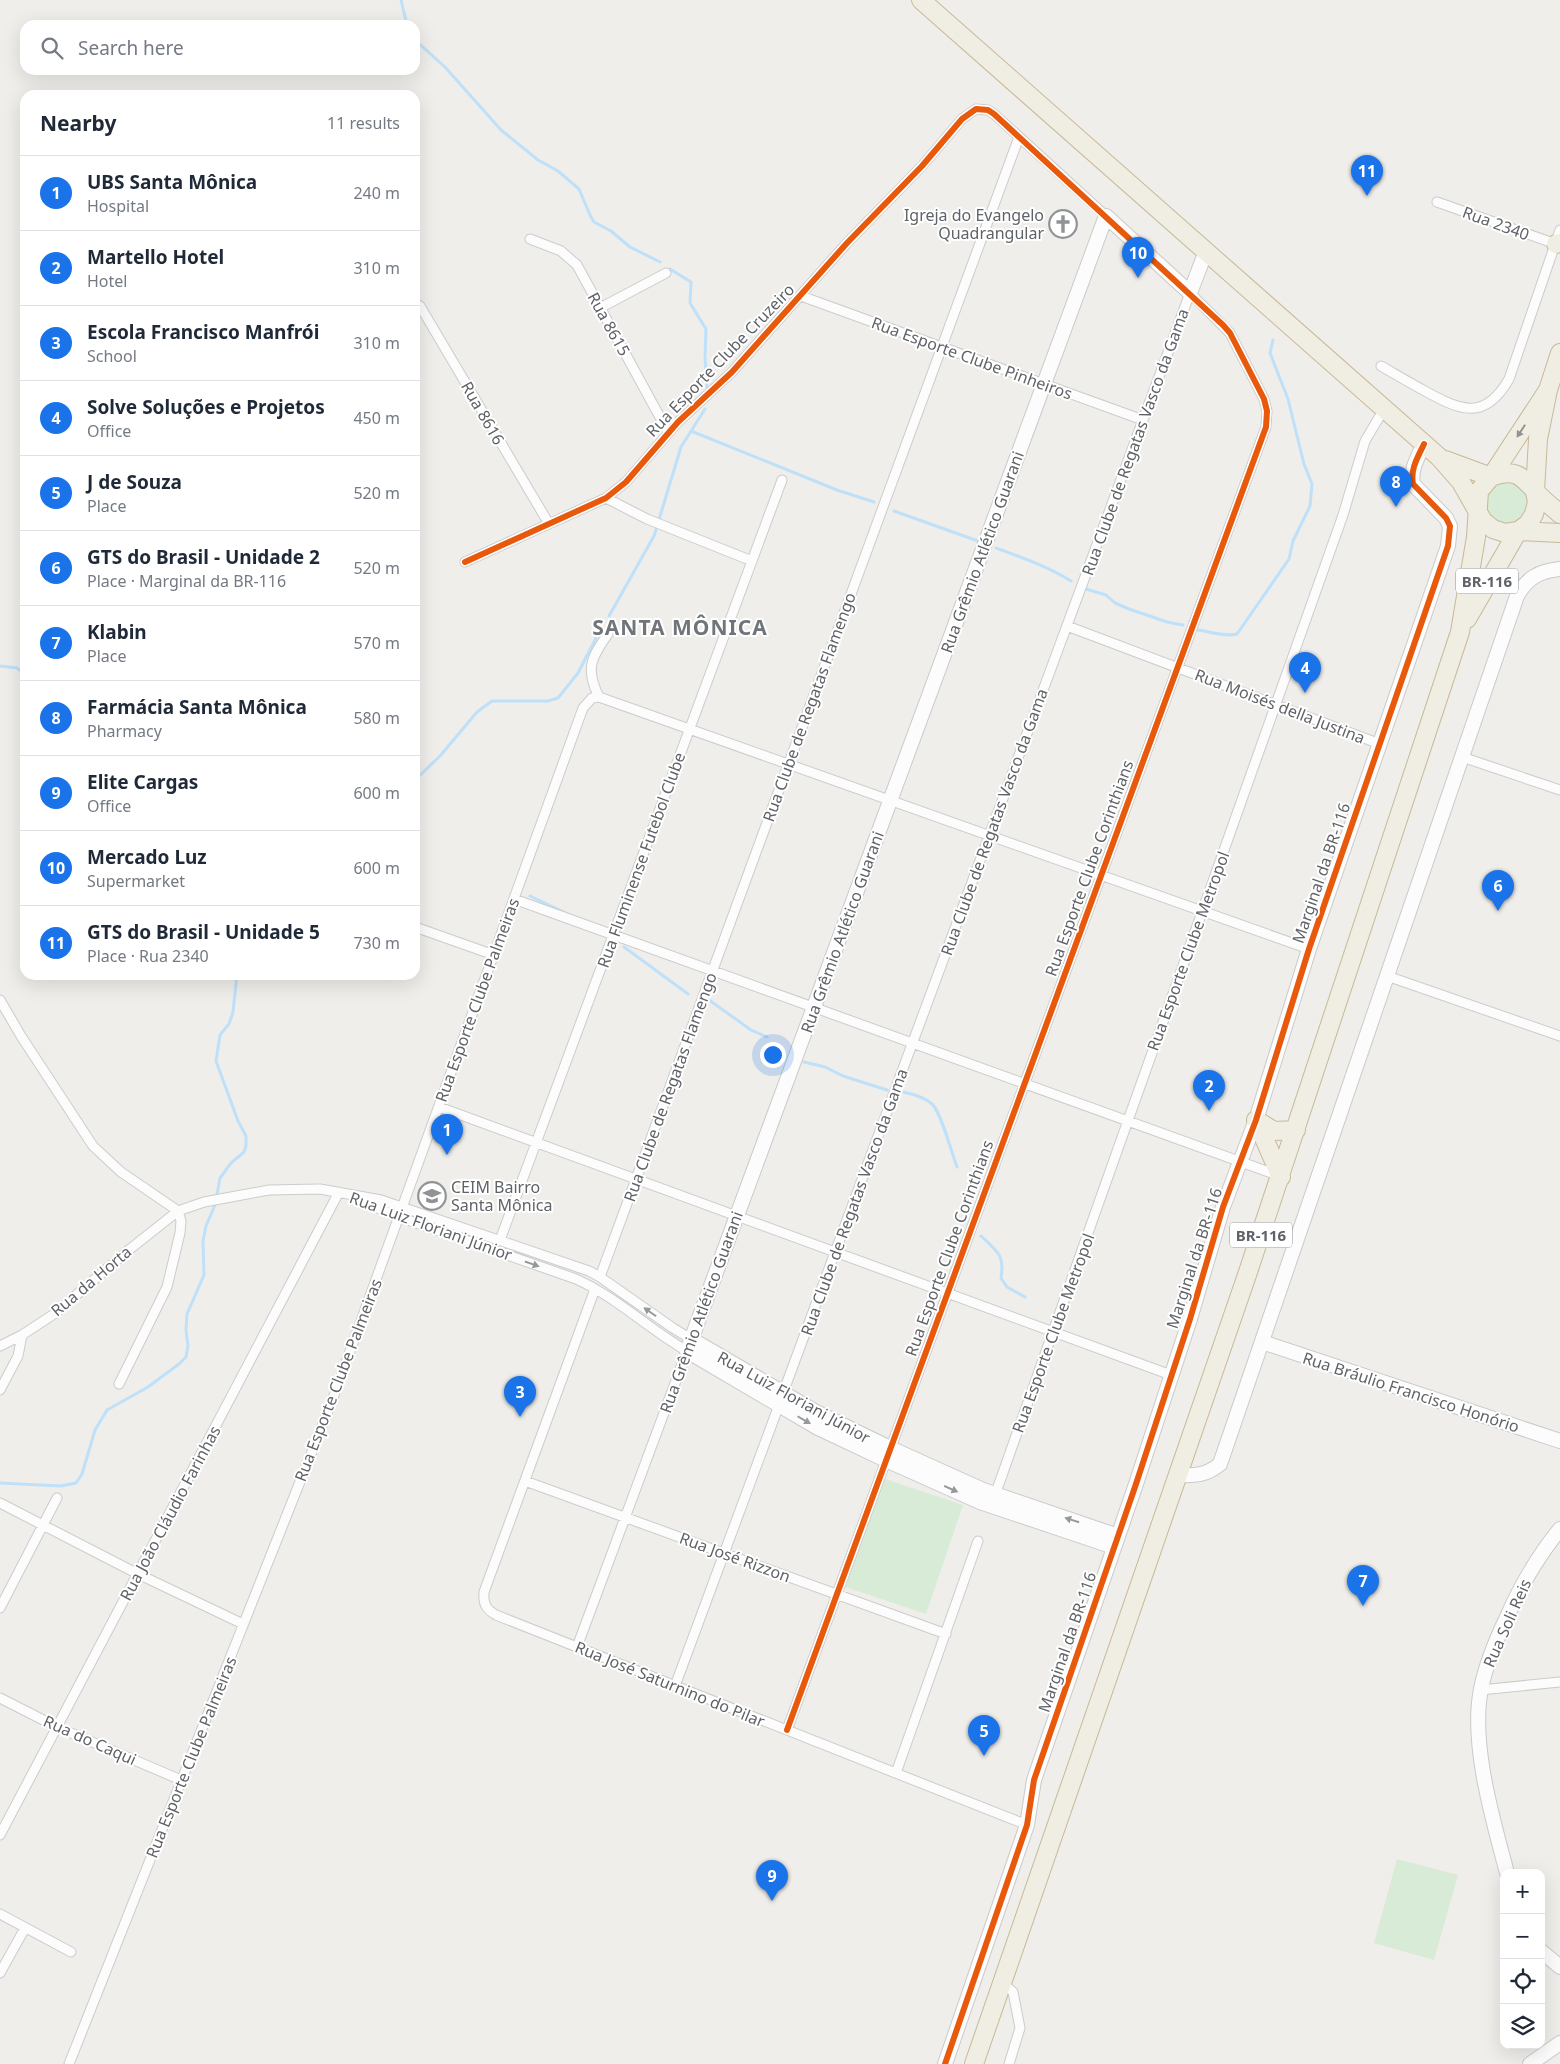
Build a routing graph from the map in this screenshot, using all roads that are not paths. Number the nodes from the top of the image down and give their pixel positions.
1 (921, 0) edge
2 (981, 109) joint
3 (1019, 137) junction
4 (1437, 202) dead end
5 (1106, 216) junction
6 (530, 239) dead end
7 (1559, 239) edge
8 (1206, 251) junction
9 (666, 273) dead end
10 (1190, 293) junction
11 (801, 296) junction
12 (420, 306) edge
13 (600, 308) junction
14 (942, 347) junction
15 (1560, 353) edge
16 (1381, 366) dead end
17 (1044, 384) junction
18 (1548, 390) junction
19 (1384, 409) junction
20 (1143, 420) junction
21 (668, 432) junction
22 (1424, 444) junction
23 (1439, 457) junction
24 (1491, 477) junction
25 (782, 480) dead end
26 (1535, 490) junction
27 (606, 498) junction
28 (1478, 510) junction
29 (1560, 514) edge
30 (549, 524) junction
31 (1518, 531) junction
32 (1560, 533) edge
33 (752, 560) junction
34 (465, 562) dead end
35 (1560, 569) edge
36 (1067, 626) junction
37 (1460, 632) junction
38 (608, 634) dead end
39 (1177, 668) junction
40 (598, 697) junction
41 (1276, 705) junction
42 (690, 729) junction
43 (1380, 744) junction
44 (1462, 758) junction
45 (788, 764) junction
46 (1560, 790) edge
47 (890, 800) junction
48 (990, 836) junction
49 (1101, 875) junction
50 (514, 898) junction
51 (1202, 911) junction
52 (420, 929) edge
53 (613, 935) junction
54 (1309, 949) junction
55 (494, 955) junction
56 (712, 971) junction
57 (1387, 976) junction
58 (0, 1000) edge
59 (814, 1007) junction
60 (1560, 1036) edge
61 (913, 1043) junction
62 (1024, 1084) junction
63 (439, 1107) junction
64 (1256, 1120) junction
65 (1128, 1121) junction
66 (1296, 1130) junction
67 (536, 1143) junction
68 (1241, 1162) junction
69 (1281, 1176) junction
70 (636, 1179) junction
71 (339, 1192) junction
72 (402, 1206) junction
73 (178, 1211) junction
74 (736, 1216) junction
75 (399, 1217) junction
76 (500, 1240) junction
77 (836, 1252) junction
78 (600, 1277) junction
79 (595, 1289) junction
80 (947, 1293) junction
81 (1052, 1333) junction
82 (22, 1335) junction
83 (1262, 1342) junction
84 (689, 1345) junction
85 (0, 1346) edge
86 (1171, 1375) junction
87 (119, 1384) dead end
88 (0, 1390) edge
89 (781, 1399) junction
90 (1560, 1441) edge
91 (888, 1454) junction
92 (1179, 1475) junction
93 (525, 1481) junction
94 (995, 1495) junction
95 (57, 1498) dead end
96 (0, 1503) edge
97 (625, 1517) junction
98 (43, 1525) junction
99 (1560, 1530) edge
100 (1116, 1541) junction
101 (978, 1542) dead end
102 (724, 1553) junction
103 (138, 1574) junction
104 (836, 1594) junction
105 (0, 1608) edge
106 (244, 1624) junction
107 (946, 1634) junction
108 (577, 1647) junction
109 (1560, 1682) edge
110 (675, 1686) junction
111 (1480, 1690) junction
112 (0, 1698) edge
113 (57, 1727) junction
114 (787, 1730) junction
115 (896, 1773) junction
116 (182, 1780) junction
117 (1027, 1825) junction
118 (0, 1835) edge
119 (1506, 1869) edge
120 (0, 1914) edge
121 (25, 1928) junction
122 (71, 1952) dead end
123 (1545, 1954) edge
124 (1560, 1967) edge
125 (0, 1973) edge
126 (1002, 1982) junction
127 (1560, 2043) edge
128 (69, 2064) edge
129 (945, 2064) edge
130 (974, 2064) edge
131 (1009, 2064) edge
132 (1530, 2064) edge

1 - 8 highway
2 - 3 street, Rua Esporte Clube Corinthians
2 - 11 street, Rua Esporte Clube Cruzeiro
3 - 5 street, Rua Esporte Clube Corinthians
3 - 14 street, Rua Clube de Regatas Flamengo
4 - 7 street, Rua 2340
5 - 10 street, Rua Esporte Clube Corinthians
5 - 17 street, Rua Grêmio Atlético Guarani
6 - 13 street, Rua 8615
7 - 16 street
8 - 10 street, Rua Clube de Regatas Vasco da Gama
8 - 19 highway
9 - 13 street
10 - 20 street, Rua Clube de Regatas Vasco da Gama
10 - 39 street, Rua Esporte Clube Corinthians
11 - 14 street, Rua Esporte Clube Pinheiros
11 - 21 street, Rua Esporte Clube Cruzeiro
12 - 30 street, Rua 8616
13 - 21 street, Rua 8615
14 - 17 street, Rua Esporte Clube Pinheiros
14 - 45 street, Rua Clube de Regatas Flamengo
15 - 18 highway, BR-116
17 - 20 street, Rua Esporte Clube Pinheiros
17 - 47 street, Rua Grêmio Atlético Guarani
18 -> 24 highway, BR-116
18 - 26 highway, BR-116
19 - 22 highway
19 - 41 street, Rua Esporte Clube Metropol
20 - 36 street, Rua Clube de Regatas Vasco da Gama
21 - 27 street, Rua Esporte Clube Cruzeiro
22 - 23 highway
22 - 43 street, Marginal da BR-116
23 - 24 highway
23 - 28 highway
24 - 26 highway
24 - 28 highway, BR-116
25 - 33 street, Rua Fluminense Futebol Clube
26 - 29 highway
26 - 31 highway, BR-116
27 - 30 street, Rua Esporte Clube Cruzeiro
27 - 33 street
28 - 31 highway
28 - 37 highway, BR-116
30 - 34 street, Rua Esporte Clube Cruzeiro
31 - 32 highway
31 - 37 highway, BR-116
33 - 42 street, Rua Fluminense Futebol Clube
35 - 44 street
36 - 39 street, Rua Moisés della Justina
36 - 48 street, Rua Clube de Regatas Vasco da Gama
37 - 66 highway, BR-116
38 - 40 street
39 - 41 street, Rua Moisés della Justina
39 - 49 street, Rua Esporte Clube Corinthians
40 - 42 street
40 - 50 street, Rua Esporte Clube Palmeiras
41 - 43 street, Rua Moisés della Justina
41 - 51 street, Rua Esporte Clube Metropol
42 - 45 street
42 - 53 street, Rua Fluminense Futebol Clube
43 - 54 street, Marginal da BR-116
44 - 46 street
44 - 57 street
45 - 47 street
45 - 56 street, Rua Clube de Regatas Flamengo
47 - 48 street
47 - 59 street, Rua Grêmio Atlético Guarani
48 - 49 street
48 - 61 street, Rua Clube de Regatas Vasco da Gama
49 - 51 street
49 - 62 street, Rua Esporte Clube Corinthians
50 - 53 street
50 - 55 street, Rua Esporte Clube Palmeiras
51 - 54 street
51 - 65 street, Rua Esporte Clube Metropol
52 - 55 street
53 - 56 street
53 - 67 street, Rua Fluminense Futebol Clube
54 - 64 street, Marginal da BR-116
55 - 63 street, Rua Esporte Clube Palmeiras
56 - 59 street
56 - 70 street, Rua Clube de Regatas Flamengo
57 - 60 street
57 - 83 street
58 - 73 street
59 - 61 street
59 - 74 street, Rua Grêmio Atlético Guarani
61 - 62 street
61 - 77 street, Rua Clube de Regatas Vasco da Gama
62 - 65 street
62 - 80 street, Rua Esporte Clube Corinthians
63 - 67 street
63 - 72 street, Rua Esporte Clube Palmeiras
64 - 66 highway
64 - 68 street, Marginal da BR-116
64 - 69 highway
65 - 68 street
65 - 81 street, Rua Esporte Clube Metropol
66 - 69 highway, BR-116
67 - 70 street
67 - 76 street, Rua Fluminense Futebol Clube
68 - 69 street
68 - 86 street, Marginal da BR-116
69 - 92 highway, BR-116
70 - 74 street
70 - 78 street, Rua Clube de Regatas Flamengo
71 - 72 street, Rua Luiz Floriani Júnior
71 - 73 street, Rua Luiz Floriani Júnior
71 - 75 street, Rua Luiz Floriani Júnior
71 - 103 street, Rua João Cláudio Farinhas
72 - 75 street, Rua Esporte Clube Palmeiras
72 - 76 street, Rua Luiz Floriani Júnior
73 - 82 street, Rua da Horta
73 - 87 street
74 - 77 street
74 - 84 street, Rua Grêmio Atlético Guarani
75 -> 79 street, Rua Luiz Floriani Júnior
75 - 106 street, Rua Esporte Clube Palmeiras
76 - 78 street, Rua Luiz Floriani Júnior
77 - 80 street
77 - 89 street, Rua Clube de Regatas Vasco da Gama
84 -> 78 street, Rua Luiz Floriani Júnior
79 - 84 street, Rua Luiz Floriani Júnior
79 - 93 street
80 - 81 street
80 - 91 street, Rua Esporte Clube Corinthians
81 - 86 street
81 - 94 street, Rua Esporte Clube Metropol
82 - 85 street, Rua da Horta
82 - 88 street
83 - 90 street, Rua Bráulio Francisco Honório
83 - 92 street
84 - 89 street, Rua Luiz Floriani Júnior
84 - 97 street, Rua Grêmio Atlético Guarani
86 - 100 street, Marginal da BR-116
89 - 91 street, Rua Luiz Floriani Júnior
89 - 102 street, Rua Clube de Regatas Vasco da Gama
91 - 94 street, Rua Luiz Floriani Júnior
91 -> 100 street, Rua Luiz Floriani Júnior
91 - 104 street, Rua Esporte Clube Corinthians
92 - 126 highway, BR-116
93 - 97 street, Rua José Rizzon
93 - 108 street, Rua José Saturnino do Pilar
100 -> 94 street, Rua Luiz Floriani Júnior
95 - 98 street
96 - 98 street
97 - 102 street, Rua José Rizzon
97 - 108 street, Rua Grêmio Atlético Guarani
98 - 103 street
98 - 105 street
99 - 111 street, Rua Soli Reis
100 - 117 street, Marginal da BR-116
101 - 107 street
102 - 104 street, Rua José Rizzon
102 - 110 street, Rua Clube de Regatas Vasco da Gama
103 - 106 street
103 - 113 street, Rua João Cláudio Farinhas
104 - 107 street, Rua José Rizzon
104 - 114 street, Rua Esporte Clube Corinthians
106 - 116 street, Rua Esporte Clube Palmeiras
107 - 115 street
108 - 110 street, Rua José Saturnino do Pilar
109 - 111 street
110 - 114 street, Rua José Saturnino do Pilar
111 - 119 street, Rua Soli Reis
112 - 113 street, Rua do Caqui
113 - 116 street, Rua do Caqui
113 - 118 street, Rua João Cláudio Farinhas
114 - 115 street, Rua José Saturnino do Pilar
115 - 117 street, Rua José Saturnino do Pilar
116 - 128 street, Rua Esporte Clube Palmeiras
117 - 129 street, Marginal da BR-116
120 - 121 street
121 - 122 street
121 - 125 street
123 - 124 street
126 - 130 highway, BR-116
126 - 131 street
127 - 132 street

